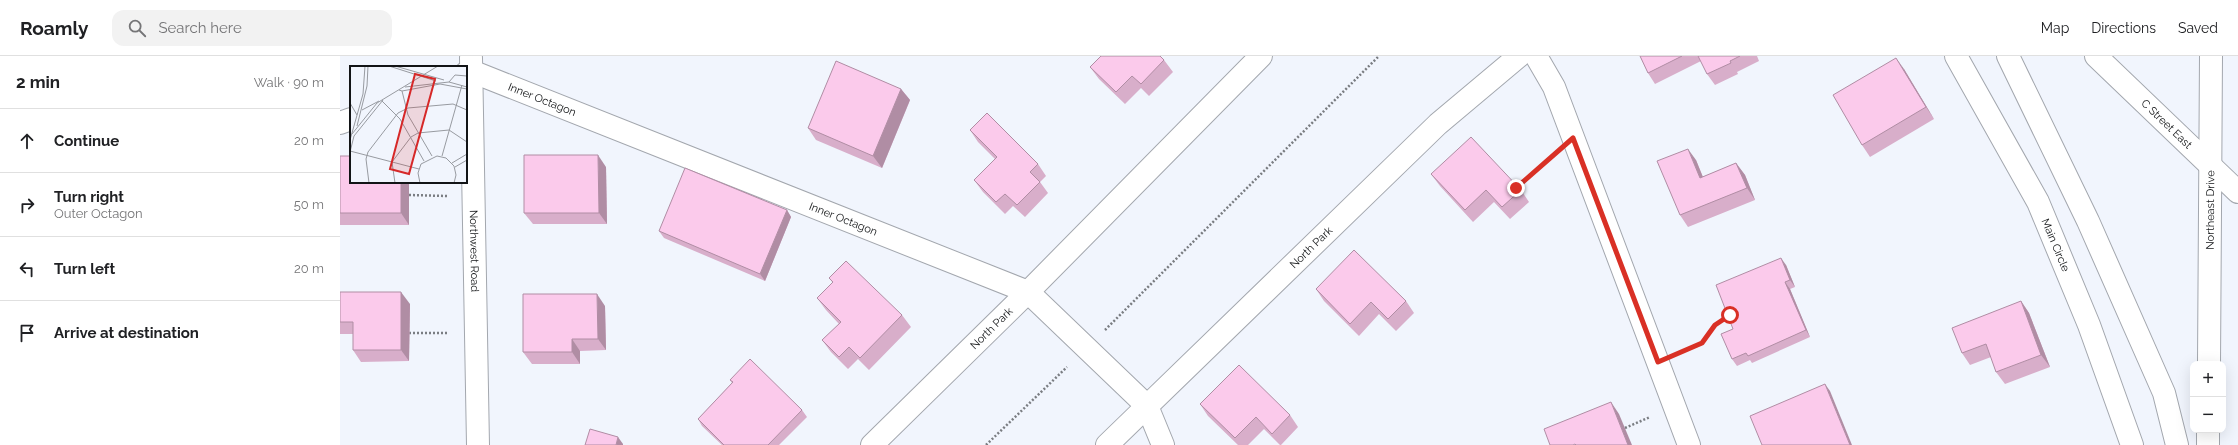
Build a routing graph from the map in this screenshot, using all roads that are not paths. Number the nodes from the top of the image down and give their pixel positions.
1 (1261, 56) edge
2 (1519, 56) edge
3 (1536, 56) edge
4 (1956, 56) edge
5 (2008, 56) edge
6 (2096, 56) edge
7 (2211, 56) edge
8 (469, 67) edge
9 (350, 119) edge
10 (340, 123) edge
11 (2210, 165) junction
12 (2238, 192) edge
13 (1028, 292) junction
14 (2209, 361) edge
15 (1146, 406) junction
16 (2208, 433) edge
17 (478, 445) edge
18 (872, 445) edge
19 (1107, 445) edge
20 (1163, 445) edge
21 (1689, 445) edge
22 (2132, 445) edge
23 (2177, 445) edge
24 (2208, 445) edge

1 - 13 street, North Park
2 - 15 street, North Park
3 - 21 street
4 - 22 street, Main Circle
5 - 23 street
6 - 11 street, C Street East
7 - 11 street, Northeast Drive
8 - 13 street, Inner Octagon
8 - 17 street, Northwest Road
9 - 10 street
11 - 12 street, C Street East
11 - 14 street, Northeast Drive
13 - 15 street, Inner Octagon
13 - 18 street, North Park
15 - 19 street, North Park
15 - 20 street, Inner Octagon
16 - 24 street

